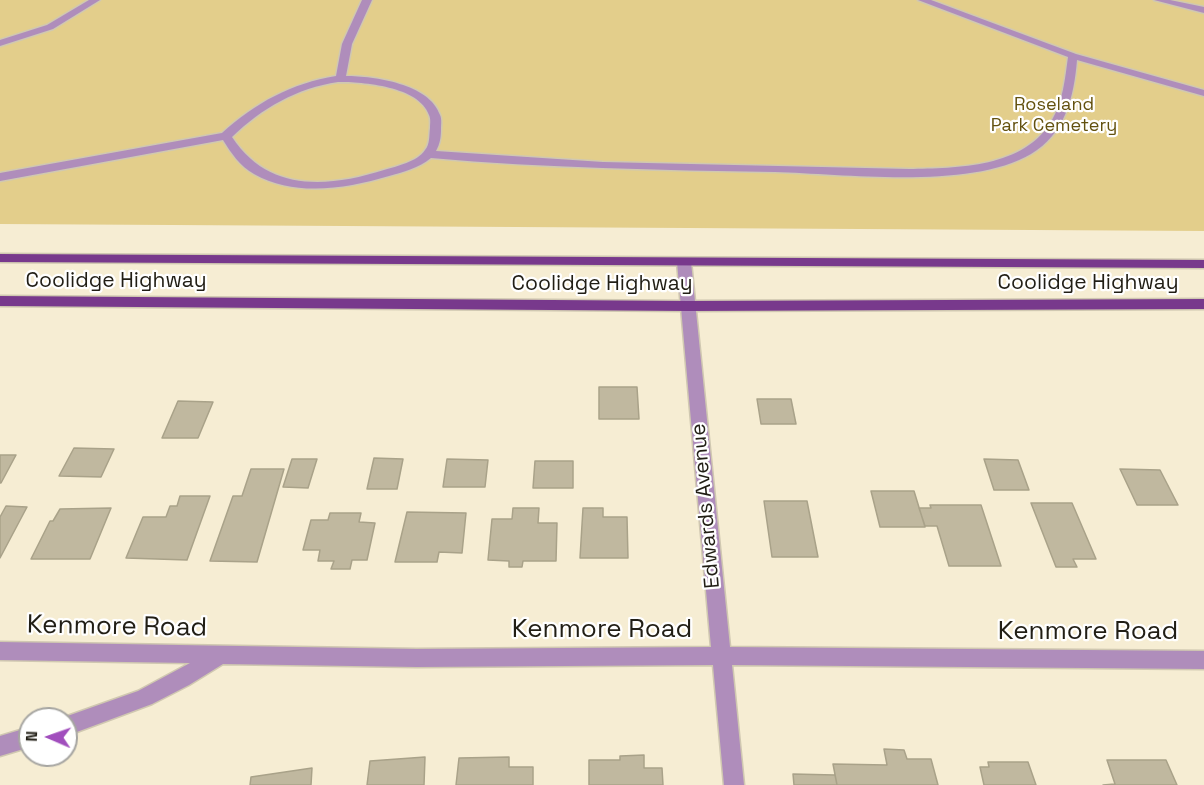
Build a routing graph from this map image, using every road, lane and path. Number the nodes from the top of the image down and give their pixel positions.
1 (96, 0) edge
2 (367, 0) edge
3 (923, 0) edge
4 (1158, 0) edge
5 (1204, 10) edge
6 (0, 44) edge
7 (1073, 56) junction
8 (341, 77) junction
9 (1204, 93) edge
10 (226, 136) junction
11 (428, 154) junction
12 (0, 177) edge
13 (0, 258) edge
14 (684, 262) junction
15 (1204, 264) edge
16 (0, 302) edge
17 (1204, 303) edge
18 (689, 306) junction
19 (0, 651) edge
20 (218, 656) junction
21 (721, 656) junction
22 (1204, 660) edge
23 (78, 722) edge
24 (18, 741) edge
25 (0, 746) edge
26 (734, 785) edge

1 - 6 street
2 - 8 street
3 - 7 street
4 - 5 street
7 - 9 street
7 - 11 street
8 - 10 street
8 - 11 street
10 - 11 street
10 - 12 street
13 - 14 main road, Coolidge Highway
14 - 15 main road, Coolidge Highway
14 - 18 street, Edwards Avenue
16 - 18 main road, Coolidge Highway
17 - 18 main road, Coolidge Highway
18 - 21 street, Edwards Avenue
19 - 20 street, Kenmore Road
20 - 21 street, Kenmore Road
20 - 23 street
21 - 22 street, Kenmore Road
21 - 26 street, Edwards Avenue
24 - 25 street

